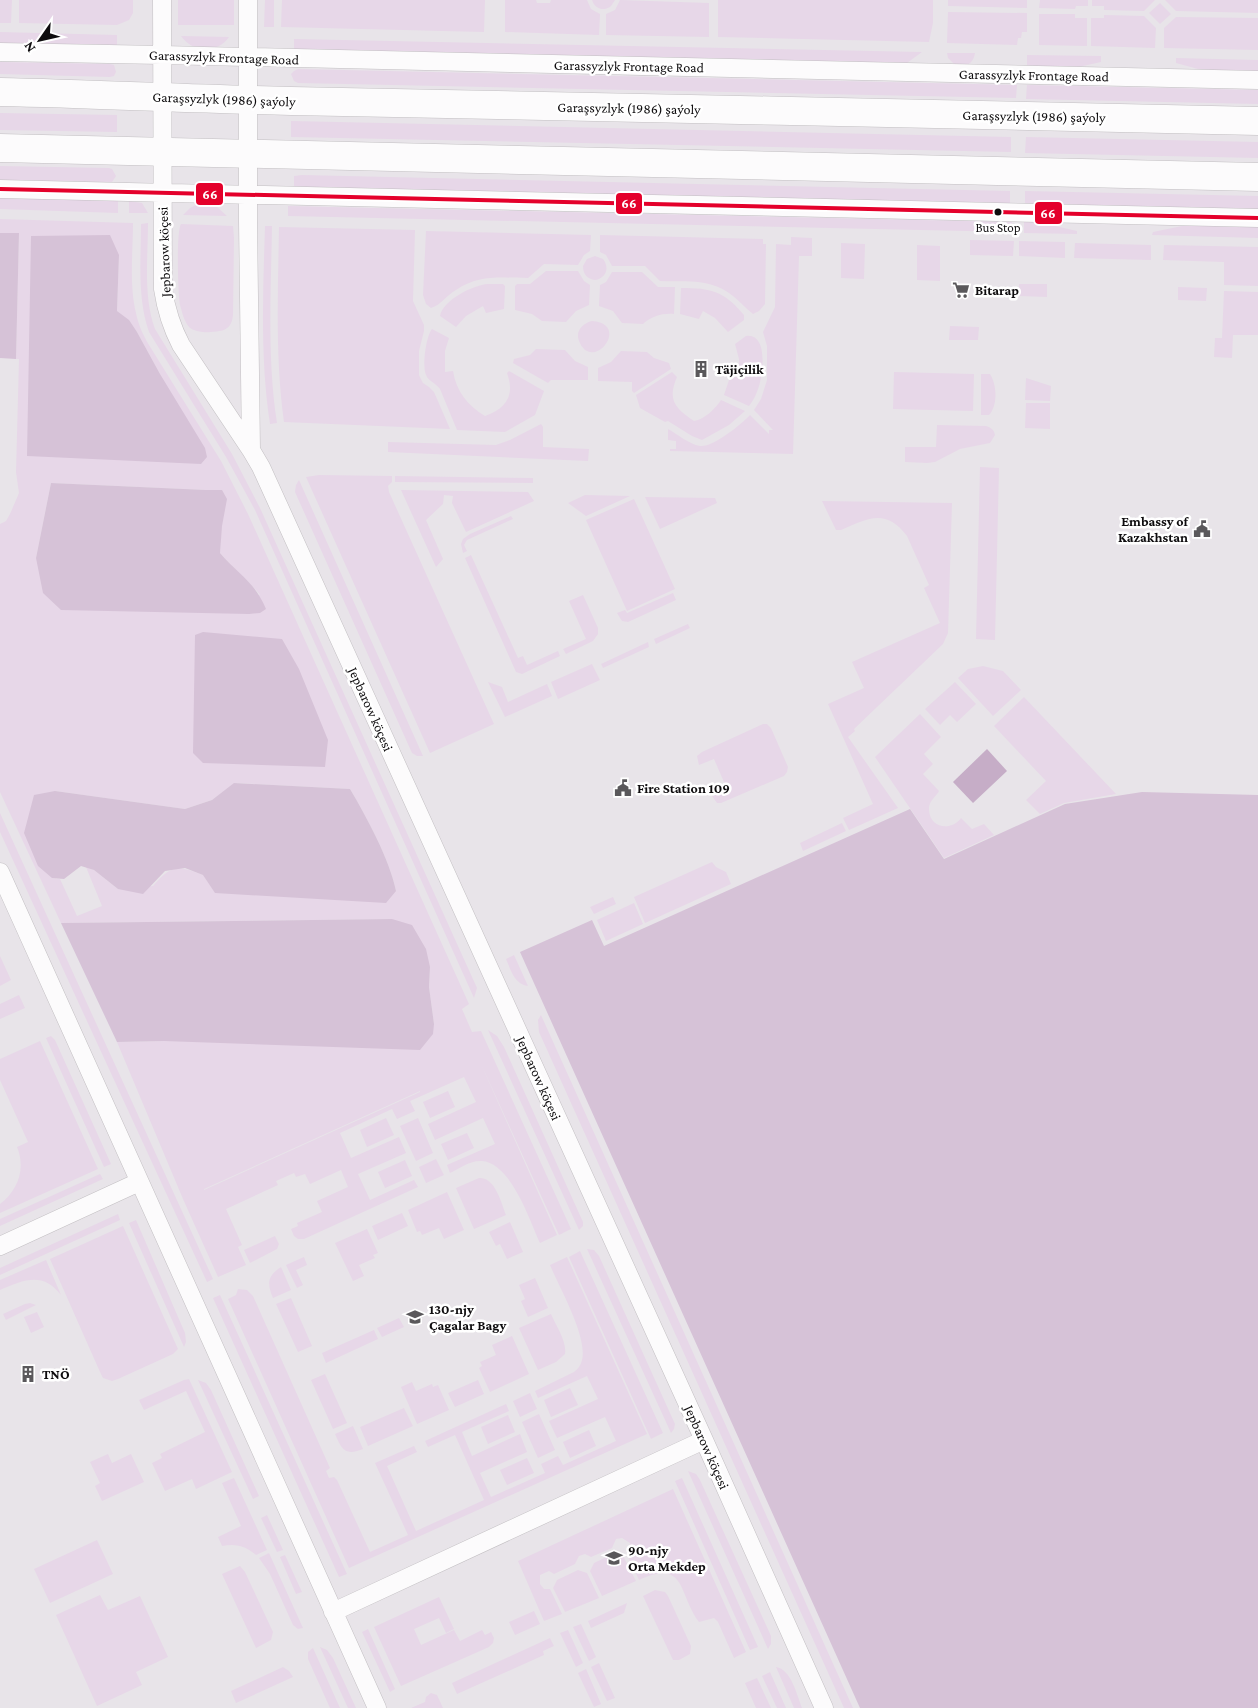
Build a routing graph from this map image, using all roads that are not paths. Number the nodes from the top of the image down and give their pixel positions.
1 (162, 0) edge
2 (248, 0) edge
3 (0, 52) edge
4 (162, 54) junction
5 (248, 58) junction
6 (1258, 80) edge
7 (0, 92) edge
8 (162, 96) junction
9 (248, 100) junction
10 (1258, 121) edge
11 (0, 148) edge
12 (162, 151) junction
13 (248, 154) junction
14 (1258, 177) edge
15 (0, 189) edge
16 (162, 194) junction
17 (248, 194) junction
18 (1258, 218) edge
19 (252, 450) junction
20 (0, 872) edge
21 (139, 1182) junction
22 (0, 1246) edge
23 (704, 1440) junction
24 (334, 1612) junction
25 (377, 1708) edge
26 (824, 1708) edge

1 - 4 street, Jepbarow köçesi
2 - 5 street, Jepbarow köçesi
3 - 4 street, Garassyzlyk Frontage Road
4 - 5 street, Garassyzlyk Frontage Road
4 - 8 street, Jepbarow köçesi
5 - 6 street, Garassyzlyk Frontage Road
5 - 9 street, Jepbarow köçesi
7 - 8 main road, Garaşsyzlyk (1986) şaýoly
8 - 9 main road, Garaşsyzlyk (1986) şaýoly
8 - 12 street, Jepbarow köçesi
9 - 10 main road, Garaşsyzlyk (1986) şaýoly
9 - 13 street, Jepbarow köçesi
11 - 12 main road
12 - 13 main road
12 - 16 street, Jepbarow köçesi
13 - 14 main road
13 - 17 street, Jepbarow köçesi
15 - 16 street
16 - 17 street
16 - 19 street, Jepbarow köçesi
17 - 18 street
17 - 19 street, Jepbarow köçesi
19 - 23 street, Jepbarow köçesi
20 - 21 street
21 - 22 street
21 - 24 street
23 - 24 street
23 - 26 street, Jepbarow köçesi
24 - 25 street

